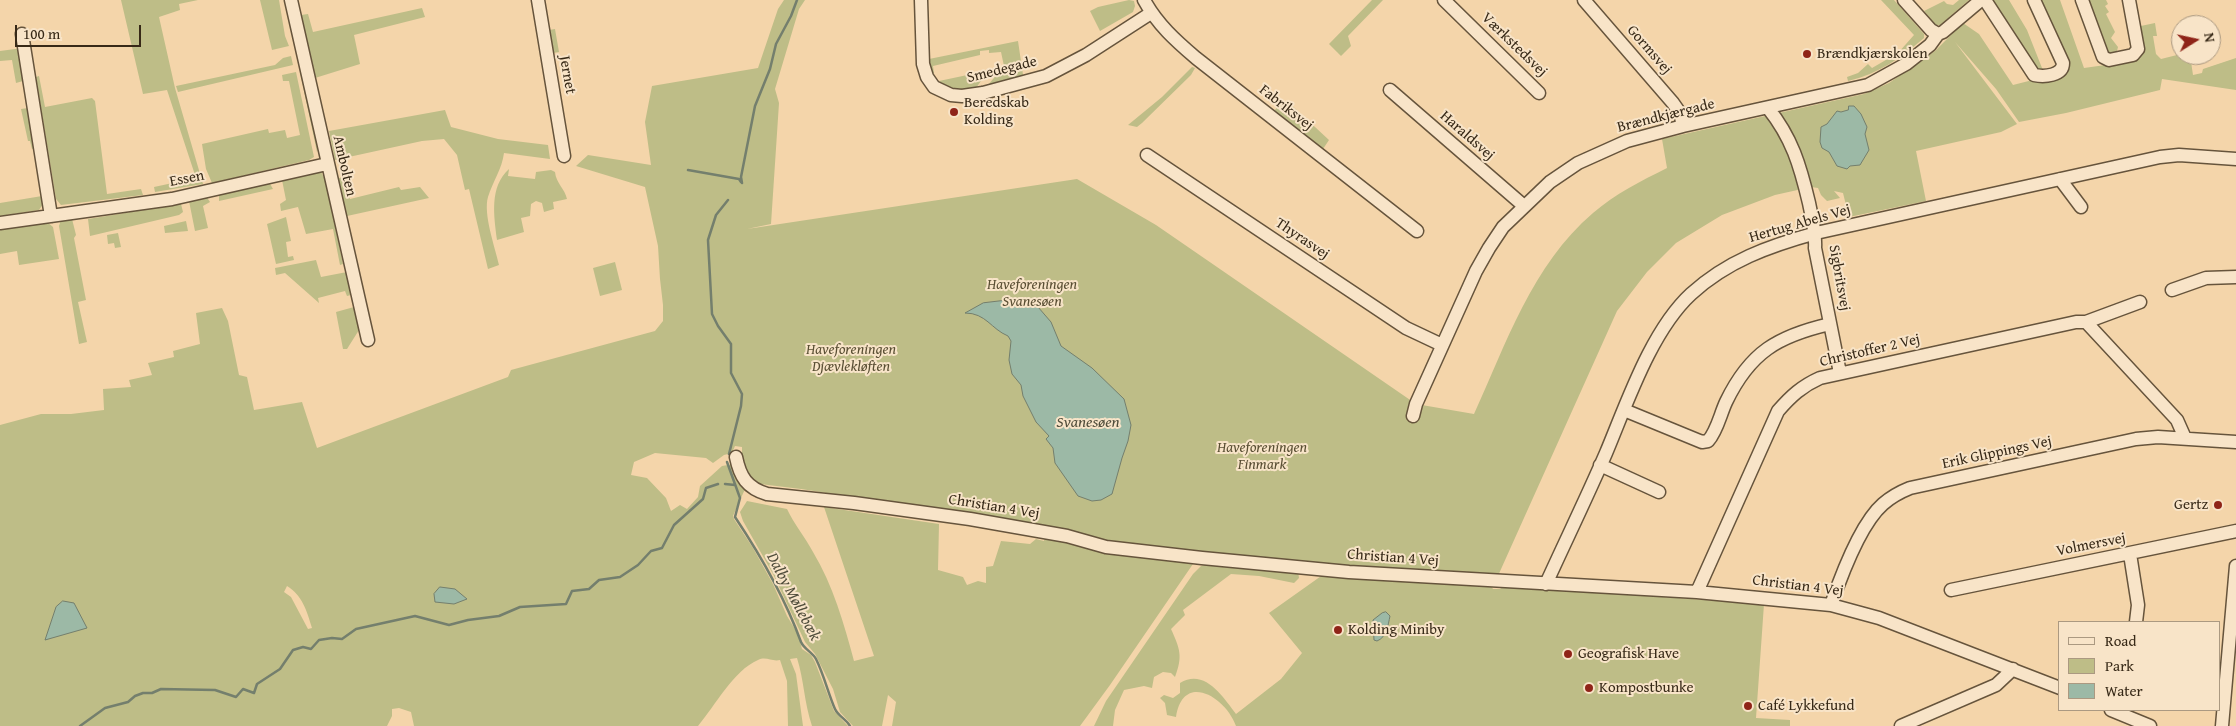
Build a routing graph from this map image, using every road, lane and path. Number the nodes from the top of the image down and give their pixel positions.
1 (291, 0) edge
2 (538, 0) edge
3 (921, 0) edge
4 (1144, 0) edge
5 (1444, 0) edge
6 (1584, 0) edge
7 (1904, 0) edge
8 (1983, 0) edge
9 (2034, 0) edge
10 (2082, 0) edge
11 (2129, 0) edge
12 (1151, 12) junction
13 (22, 34) dead end
14 (1938, 34) junction
15 (1390, 90) dead end
16 (1539, 93) dead end
17 (1768, 108) junction
18 (1683, 126) junction
19 (1146, 154) dead end
20 (564, 156) dead end
21 (2236, 159) edge
22 (327, 164) junction
23 (2060, 180) junction
24 (1524, 206) junction
25 (2081, 207) dead end
26 (51, 216) junction
27 (0, 223) edge
28 (1417, 231) dead end
29 (1816, 234) junction
30 (2236, 277) edge
31 (2172, 290) dead end
32 (2140, 302) dead end
33 (2086, 322) junction
34 (1830, 324) junction
35 (368, 340) dead end
36 (1442, 345) junction
37 (1840, 373) junction
38 (1624, 410) junction
39 (1413, 416) dead end
40 (2186, 438) junction
41 (2236, 442) edge
42 (736, 457) dead end
43 (1600, 465) junction
44 (1659, 492) dead end
45 (2236, 531) edge
46 (2130, 554) junction
47 (2236, 566) edge
48 (1546, 584) junction
49 (1951, 590) dead end
50 (1698, 592) junction
51 (1831, 605) junction
52 (2136, 621) edge
53 (2013, 669) junction
54 (2231, 677) edge
55 (2058, 687) edge
56 (2113, 711) edge
57 (2146, 725) edge
58 (1901, 726) edge
59 (2222, 726) edge

1 - 22 street, Ambolten
2 - 20 street, Jernet
3 - 12 street, Smedegade
4 - 12 street, Fabriksvej
5 - 16 street, Værkstedsvej
6 - 18 street, Gormsvej
7 - 14 street
8 - 9 street, Brændkjærgade
8 - 14 street, Brændkjærgade
10 - 11 street
12 - 28 street, Fabriksvej
13 - 26 street
14 - 17 street, Brændkjærgade
15 - 24 street, Haraldsvej
17 - 18 street, Brændkjærgade
17 - 29 street, Sigbritsvej
18 - 24 street, Brændkjærgade
19 - 36 street, Thyrasvej
21 - 23 street, Hertug Abels Vej
22 - 26 street, Essen
22 - 35 street, Ambolten
23 - 25 street
23 - 29 street, Hertug Abels Vej
24 - 36 street, Brændkjærgade
26 - 27 street, Essen
29 - 34 street, Sigbritsvej
29 - 38 street, Hertug Abels Vej
30 - 31 street
32 - 33 street, Christoffer 2 Vej
33 - 37 street, Christoffer 2 Vej
33 - 40 street
34 - 37 street, Sigbritsvej
34 - 38 street
36 - 39 street, Brændkjærgade
37 - 50 street, Christoffer 2 Vej
38 - 43 street, Hertug Abels Vej
40 - 41 street, Erik Glippings Vej
40 - 51 street, Erik Glippings Vej
42 - 48 street, Christian 4 Vej
43 - 44 street
43 - 48 street, Hertug Abels Vej
45 - 46 street, Volmersvej
46 - 49 street, Volmersvej
46 - 52 street
47 - 54 street
48 - 50 street, Christian 4 Vej
50 - 51 street, Christian 4 Vej
51 - 53 street, Christian 4 Vej
53 - 55 street, Christian 4 Vej
53 - 58 street
54 - 59 street
56 - 57 street

